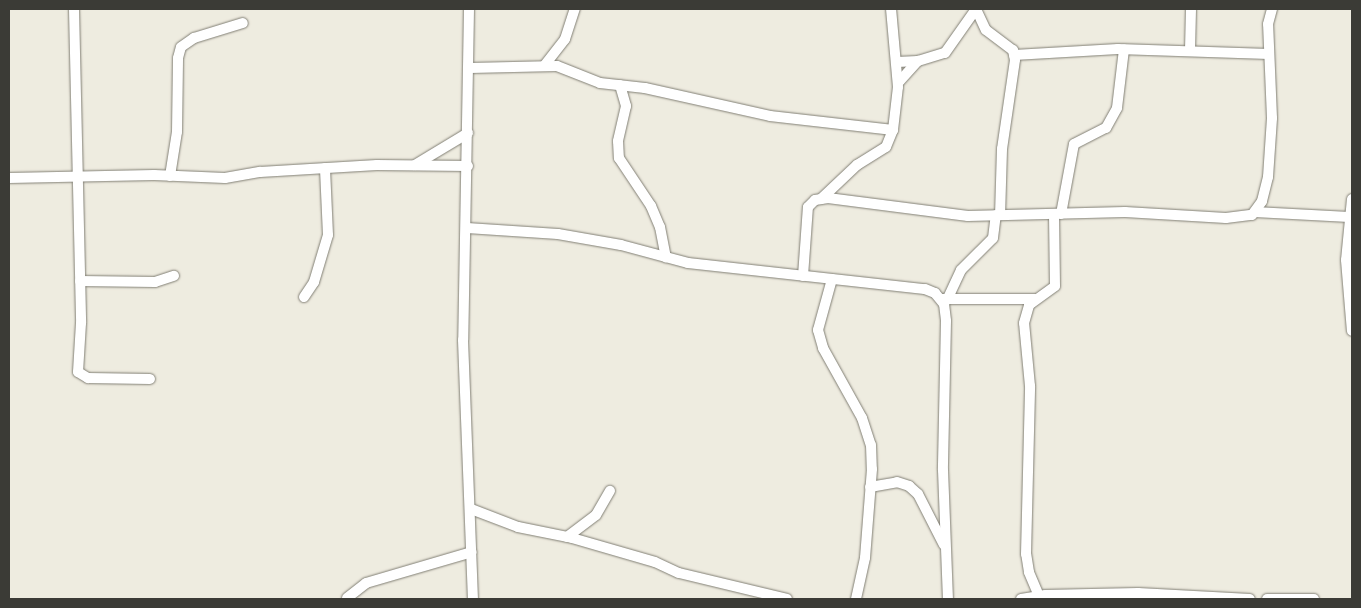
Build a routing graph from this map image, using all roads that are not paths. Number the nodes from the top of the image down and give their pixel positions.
1 (74, 9) edge
2 (469, 9) edge
3 (575, 9) edge
4 (891, 9) edge
5 (976, 9) edge
6 (1191, 9) edge
7 (1272, 9) edge
8 (243, 23) dead end
9 (1124, 49) junction
10 (1190, 50) junction
11 (1269, 54) junction
12 (1014, 55) junction
13 (918, 61) junction
14 (897, 62) junction
15 (544, 66) junction
16 (470, 68) junction
17 (898, 83) junction
18 (620, 85) junction
19 (893, 130) junction
20 (468, 133) junction
21 (415, 165) junction
22 (468, 166) junction
23 (325, 168) junction
24 (76, 176) junction
25 (170, 176) junction
26 (9, 178) edge
27 (821, 199) junction
28 (1352, 200) edge
29 (1255, 212) junction
30 (1058, 214) junction
31 (998, 215) junction
32 (1349, 216) junction
33 (467, 228) junction
34 (666, 257) junction
35 (174, 276) dead end
36 (803, 276) junction
37 (832, 279) junction
38 (80, 281) junction
39 (304, 297) dead end
40 (1035, 299) junction
41 (944, 300) junction
42 (1352, 331) edge
43 (150, 379) dead end
44 (870, 487) junction
45 (610, 491) dead end
46 (471, 509) junction
47 (490, 518) junction
48 (472, 526) junction
49 (567, 537) junction
50 (946, 547) junction
51 (472, 552) junction
52 (1039, 596) junction
53 (347, 598) dead end
54 (473, 599) edge
55 (786, 599) edge
56 (856, 599) edge
57 (948, 599) edge
58 (1021, 599) edge
59 (1250, 599) edge
60 (1267, 599) edge
61 (1314, 599) edge

1 - 24 street
2 - 16 street
3 - 15 street
4 - 14 street
5 - 12 street
5 - 13 street
6 - 10 street
7 - 11 street
8 - 25 street
9 - 10 street
9 - 12 street
9 - 30 street
10 - 11 street
11 - 29 street
12 - 31 street
13 - 14 street
13 - 17 street
14 - 17 street
15 - 16 street
15 - 18 street
16 - 20 street
17 - 19 street
18 - 19 street
18 - 34 street
19 - 27 street
20 - 21 street
20 - 22 street
21 - 22 street
21 - 23 street
22 - 33 street
23 - 25 street
23 - 39 street
24 - 25 street
24 - 26 street
24 - 38 street
27 - 31 street
27 - 36 street
28 - 32 street
29 - 30 street
29 - 32 street
30 - 31 street
30 - 40 street
31 - 41 street
32 - 42 street
33 - 34 street
33 - 46 street
34 - 36 street
35 - 38 street
36 - 37 street
37 - 41 street
37 - 44 street
38 - 43 street
40 - 41 street
40 - 52 street
41 - 50 street
44 - 50 street
44 - 56 street
45 - 49 street
46 - 47 street
46 - 48 street
47 - 48 street
47 - 49 street
48 - 51 street
49 - 55 street
50 - 57 street
51 - 53 street
51 - 54 street
52 - 58 street
52 - 59 street
60 - 61 street

